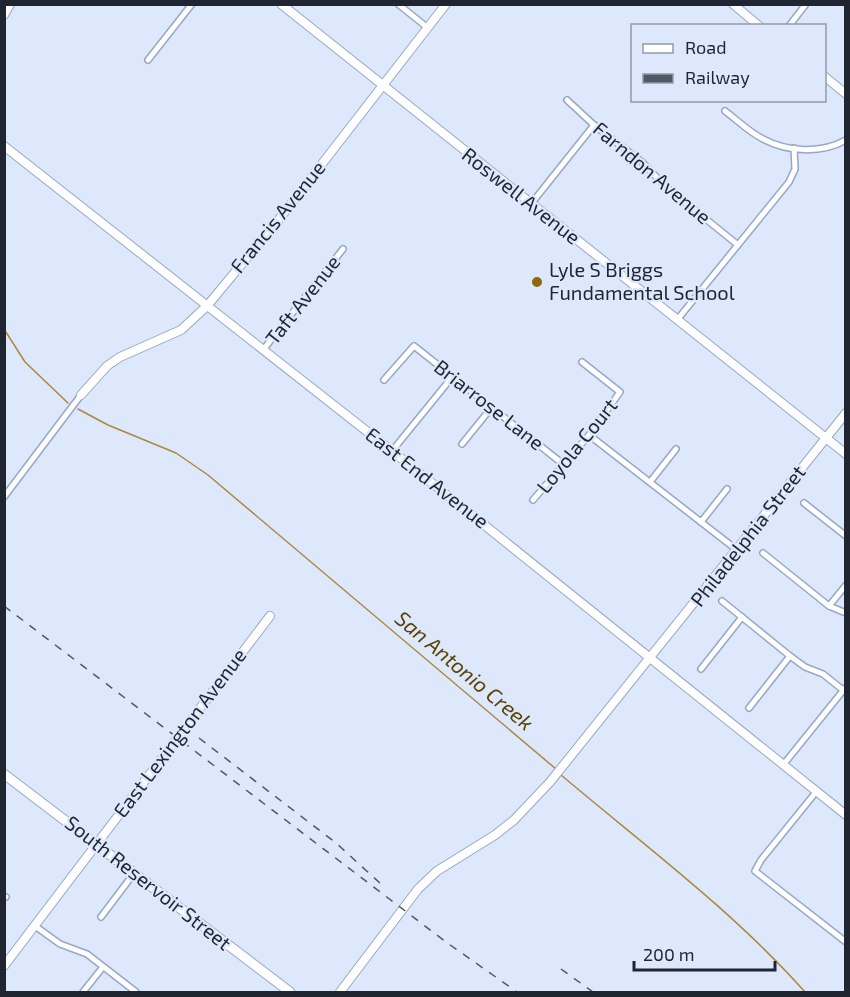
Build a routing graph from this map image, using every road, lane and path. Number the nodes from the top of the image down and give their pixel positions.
1 (10, 4) edge
2 (192, 4) edge
3 (281, 4) edge
4 (398, 4) edge
5 (446, 4) edge
6 (733, 4) edge
7 (806, 4) edge
8 (4, 15) edge
9 (757, 24) edge
10 (791, 24) edge
11 (428, 28) junction
12 (148, 60) dead end
13 (826, 77) edge
14 (382, 86) junction
15 (846, 94) edge
16 (567, 100) dead end
17 (724, 111) dead end
18 (594, 125) junction
19 (846, 140) edge
20 (4, 146) edge
21 (794, 148) junction
22 (531, 204) junction
23 (738, 245) junction
24 (343, 249) dead end
25 (207, 306) junction
26 (677, 320) junction
27 (263, 350) junction
28 (582, 362) dead end
29 (453, 376) junction
30 (384, 380) dead end
31 (81, 396) joint
32 (492, 407) junction
33 (846, 413) edge
34 (589, 435) junction
35 (826, 438) junction
36 (462, 444) dead end
37 (676, 449) dead end
38 (392, 450) junction
39 (846, 454) edge
40 (563, 464) junction
41 (650, 482) junction
42 (727, 489) dead end
43 (4, 497) edge
44 (533, 500) dead end
45 (804, 503) dead end
46 (701, 522) junction
47 (846, 536) edge
48 (737, 550) junction
49 (763, 552) dead end
50 (846, 585) edge
51 (722, 601) dead end
52 (829, 606) junction
53 (846, 613) edge
54 (270, 616) dead end
55 (742, 617) junction
56 (790, 656) junction
57 (651, 658) junction
58 (701, 669) dead end
59 (844, 688) edge
60 (749, 708) dead end
61 (783, 765) junction
62 (6, 778) edge
63 (816, 792) junction
64 (846, 815) edge
65 (96, 842) junction
66 (135, 872) junction
67 (100, 917) dead end
68 (35, 926) junction
69 (846, 942) edge
70 (4, 966) edge
71 (104, 967) junction
72 (83, 993) edge
73 (136, 993) edge
74 (290, 993) edge
75 (340, 993) edge

1 - 8 street
2 - 12 street
3 - 14 street, Roswell Avenue
4 - 11 street
5 - 11 street, Francis Avenue
6 - 9 street
7 - 10 street
11 - 14 street, Francis Avenue
13 - 15 street
14 - 22 street, Roswell Avenue
14 - 25 street, Francis Avenue
16 - 18 street, Farndon Avenue
17 - 21 street
18 - 22 street
18 - 23 street, Farndon Avenue
19 - 21 street
20 - 25 street, East End Avenue
21 - 23 street
22 - 26 street, Roswell Avenue
23 - 26 street
24 - 27 street, Taft Avenue
25 - 27 street, East End Avenue
25 - 31 street, Francis Avenue
26 - 35 street, Roswell Avenue
27 - 38 street, East End Avenue
28 - 34 street, Loyola Court
29 - 30 street, Briarrose Lane
29 - 32 street, Briarrose Lane
29 - 38 street
31 - 43 street
32 - 36 street
32 - 40 street, Briarrose Lane
33 - 35 street, Philadelphia Street
34 - 40 street, Loyola Court
34 - 41 street
35 - 39 street, Roswell Avenue
35 - 48 street, Philadelphia Street
37 - 41 street
38 - 57 street, East End Avenue
40 - 44 street, Loyola Court
41 - 46 street
42 - 46 street
45 - 47 street
46 - 48 street
48 - 57 street, Philadelphia Street
49 - 52 street
50 - 52 street
51 - 55 street
52 - 53 street
54 - 65 street, East Lexington Avenue
55 - 56 street
55 - 58 street
56 - 59 street
56 - 60 street
57 - 61 street, East End Avenue
57 - 75 street, Philadelphia Street
59 - 61 street
61 - 63 street, East End Avenue
62 - 65 main road, South Reservoir Street
63 - 64 street, East End Avenue
63 - 69 street
65 - 66 main road, South Reservoir Street
65 - 68 street, East Lexington Avenue
66 - 67 street
66 - 74 main road, South Reservoir Street
68 - 70 street, East Lexington Avenue
68 - 71 street
71 - 72 street
71 - 73 street

